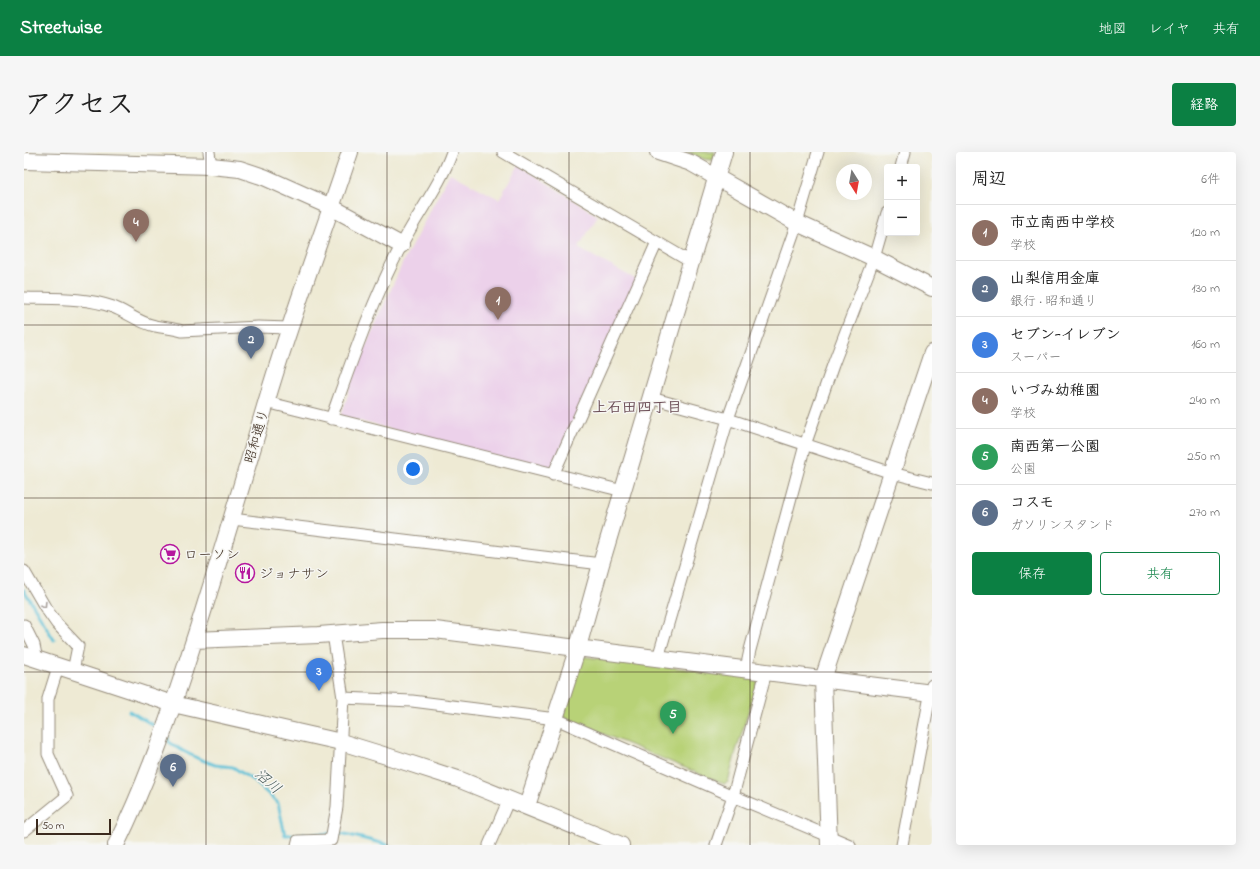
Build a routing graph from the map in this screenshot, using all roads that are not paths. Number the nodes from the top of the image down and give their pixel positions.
1 (350, 152) edge
2 (452, 152) edge
3 (503, 152) edge
4 (658, 152) edge
5 (724, 152) edge
6 (818, 152) edge
7 (905, 152) edge
8 (210, 159) edge
9 (24, 161) edge
10 (902, 164) edge
11 (717, 177) junction
12 (331, 207) junction
13 (797, 222) junction
14 (884, 223) edge
15 (657, 242) junction
16 (401, 245) junction
17 (874, 258) junction
18 (691, 262) junction
19 (932, 288) edge
20 (24, 298) edge
21 (289, 328) junction
22 (932, 353) edge
23 (651, 398) junction
24 (266, 402) junction
25 (331, 419) junction
26 (728, 420) junction
27 (805, 445) junction
28 (892, 473) junction
29 (553, 475) junction
30 (932, 483) edge
31 (623, 491) junction
32 (232, 520) junction
33 (601, 564) junction
34 (24, 571) edge
35 (24, 625) edge
36 (334, 634) junction
37 (194, 640) junction
38 (578, 647) junction
39 (31, 658) edge
40 (658, 658) junction
41 (66, 669) junction
42 (746, 669) junction
43 (766, 672) junction
44 (823, 679) junction
45 (931, 690) edge
46 (343, 698) junction
47 (173, 704) junction
48 (556, 719) junction
49 (341, 742) junction
50 (732, 796) junction
51 (509, 799) junction
52 (528, 806) junction
53 (24, 831) edge
54 (829, 841) edge
55 (116, 845) edge
56 (297, 845) edge
57 (489, 845) edge
58 (621, 845) edge
59 (716, 845) edge
60 (850, 845) edge
61 (902, 845) edge

1 - 12 street, 昭和通り
2 - 16 street
3 - 15 street
4 - 11 street
5 - 11 street
6 - 13 street
7 - 10 street
8 - 9 street
8 - 12 street
11 - 13 street
11 - 18 street
12 - 16 street
12 - 21 street, 昭和通り
13 - 17 street
13 - 26 street
14 - 17 street
15 - 18 street
15 - 29 street
16 - 25 street
17 - 19 street
17 - 27 street
18 - 23 street
20 - 21 street
21 - 24 street, 昭和通り
22 - 28 street
23 - 26 street
23 - 31 street
24 - 25 street
24 - 32 street, 昭和通り
25 - 29 street
26 - 27 street
26 - 40 street
27 - 28 street
27 - 42 street
28 - 30 street
28 - 44 street
29 - 31 street
31 - 33 street
32 - 33 street
32 - 37 street, 昭和通り
33 - 38 street
34 -> 41 street
35 - 39 street
36 - 37 street
36 - 38 street
36 - 46 street
37 - 47 street, 昭和通り
38 - 40 street
38 - 48 street
39 - 41 street
40 - 42 street
41 - 47 street
41 - 53 street
42 - 43 street
43 - 44 street
43 - 50 street
44 - 45 street
44 - 54 street
45 - 61 street
46 - 48 street
46 - 49 street
47 - 49 street
47 - 55 street, 昭和通り
48 - 50 street
48 - 52 street
49 - 51 street
49 - 56 street
50 - 54 street
50 - 59 street
51 - 52 street
51 - 57 street
52 - 58 street
54 - 60 street

